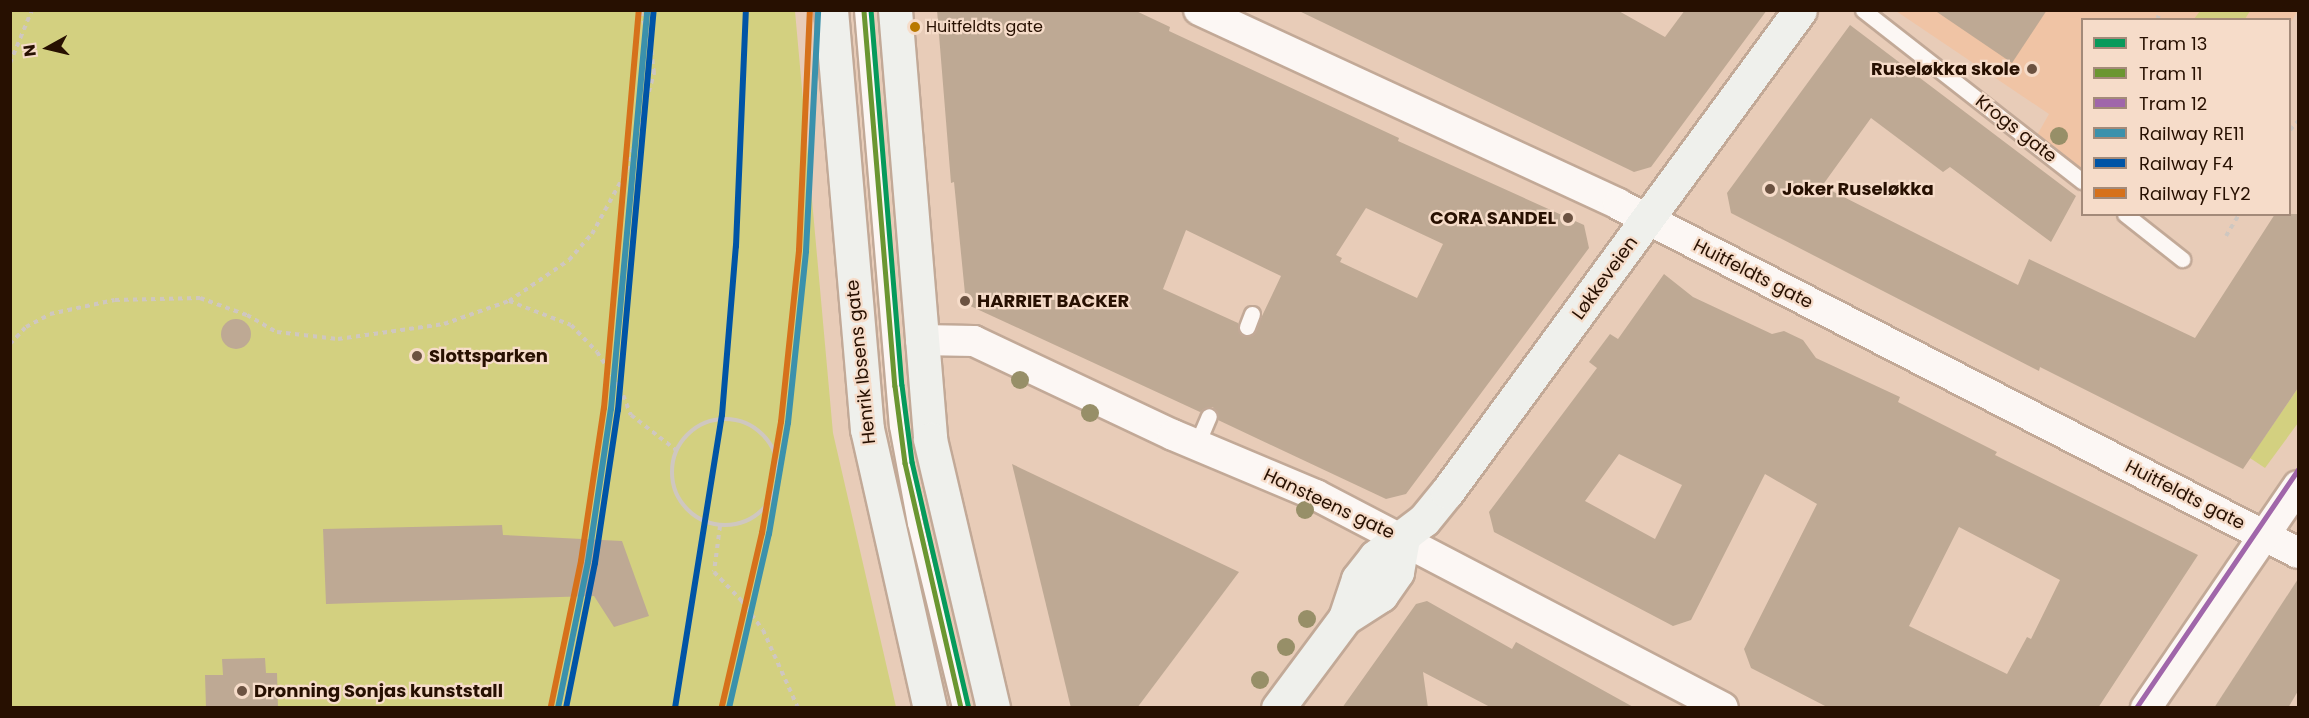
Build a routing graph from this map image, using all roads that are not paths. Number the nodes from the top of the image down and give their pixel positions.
1 (831, 10) edge
2 (862, 10) edge
3 (895, 10) edge
4 (1199, 10) edge
5 (1800, 10) edge
6 (1863, 10) edge
7 (2081, 180) edge
8 (2128, 216) edge
9 (1648, 219) junction
10 (2182, 259) dead end
11 (921, 340) junction
12 (1209, 416) dead end
13 (1197, 444) junction
14 (2298, 486) edge
15 (2264, 536) junction
16 (1403, 538) junction
17 (2298, 553) edge
18 (930, 708) edge
19 (960, 708) edge
20 (993, 708) edge
21 (1278, 708) edge
22 (1723, 708) edge
23 (2146, 708) edge

1 - 18 main road, Henrik Ibsens gate
2 - 19 lane
3 - 11 main road
4 - 9 street, Huitfeldts gate
5 - 9 main road, Løkkeveien
6 - 7 lane, Krogs gate
8 - 10 lane
9 - 15 street, Huitfeldts gate
9 - 16 main road, Løkkeveien
11 - 13 street, Hansteens gate
11 - 20 main road
12 - 13 lane
13 - 16 street, Hansteens gate
14 - 15 street
15 - 17 street, Huitfeldts gate
15 - 23 street
16 - 21 main road
16 - 22 street, Hansteens gate

